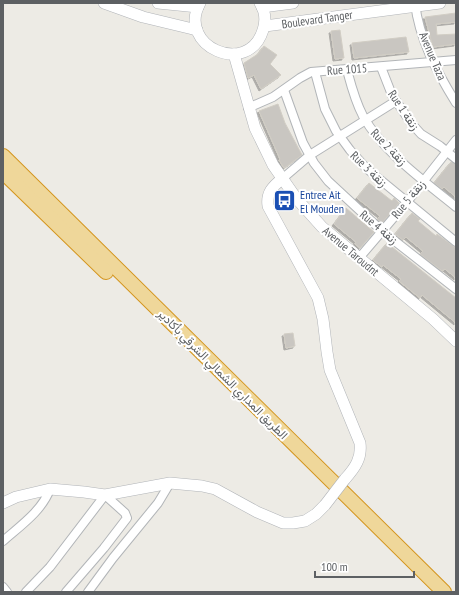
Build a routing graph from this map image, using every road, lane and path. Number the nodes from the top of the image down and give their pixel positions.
1 (104, 3) edge
2 (158, 3) edge
3 (293, 3) edge
4 (440, 3) edge
5 (415, 4) edge
6 (199, 5) edge
7 (261, 5) edge
8 (264, 26) junction
9 (197, 30) junction
10 (234, 54) junction
11 (456, 60) edge
12 (433, 62) junction
13 (381, 67) junction
14 (347, 70) junction
15 (315, 72) junction
16 (284, 90) junction
17 (396, 101) junction
18 (456, 103) edge
19 (248, 108) junction
20 (365, 120) junction
21 (339, 136) junction
22 (456, 140) edge
23 (446, 151) junction
24 (310, 155) junction
25 (3, 156) edge
26 (456, 159) edge
27 (3, 172) edge
28 (282, 179) junction
29 (424, 180) junction
30 (406, 202) junction
31 (456, 207) edge
32 (382, 231) junction
33 (456, 242) edge
34 (359, 258) junction
35 (456, 289) edge
36 (456, 341) edge
37 (170, 483) junction
38 (50, 489) junction
39 (105, 495) junction
40 (3, 503) edge
41 (3, 541) edge
42 (3, 587) edge
43 (7, 592) edge
44 (26, 592) edge
45 (66, 592) edge
46 (88, 592) edge
47 (432, 592) edge
48 (444, 592) edge

1 - 9 street
2 - 6 street
3 - 7 street, Boulevard Tanger
4 - 5 street, Boulevard Tanger
5 - 8 street, Boulevard Tanger
5 - 12 street, Avenue Taza
6 - 9 street
7 - 8 street
8 - 10 street
9 - 10 street
10 - 19 street, Avenue Taroudnt
11 - 12 street, Rue 1015
12 - 13 street, Rue 1015
12 - 18 street, Avenue Taza
13 - 14 street, Rue 1015
13 - 17 street, Rue 1 زنقة
14 - 15 street, Rue 1015
14 - 20 street, Rue 2 زنقة
15 - 16 street, Rue 1015
15 - 21 street, Rue 3 زنقة
16 - 19 street, Rue 1015
16 - 24 street, Rue 4 زنقة
17 - 20 street
17 - 23 street, Rue 1 زنقة
19 - 28 street, Avenue Taroudnt
20 - 21 street
20 - 29 street, Rue 2 زنقة
21 - 24 street
21 - 30 street, Rue 3 زنقة
22 - 23 street, Rue 5 زنقة
23 - 26 street, Rue 1 زنقة
23 - 29 street, Rue 5 زنقة
24 - 28 street
24 - 32 street, Rue 4 زنقة
25 - 48 highway, الطريق المداري الشمالي الشرقي بأكادير
27 - 47 highway, الطريق المداري الشمالي الشرقي بأكادير
28 - 34 street, Avenue Taroudnt
28 - 37 street, bridge
29 - 30 street, Rue 5 زنقة
29 - 31 street, Rue 2 زنقة
30 - 32 street, Rue 5 زنقة
30 - 33 street, Rue 3 زنقة
32 - 34 street, Rue 5 زنقة
32 - 35 street, Rue 4 زنقة
34 - 36 street, Avenue Taroudnt
37 - 39 street
37 - 46 street
38 - 39 street
38 - 40 street
38 - 41 street
39 - 44 street
39 - 45 street
42 - 43 street

